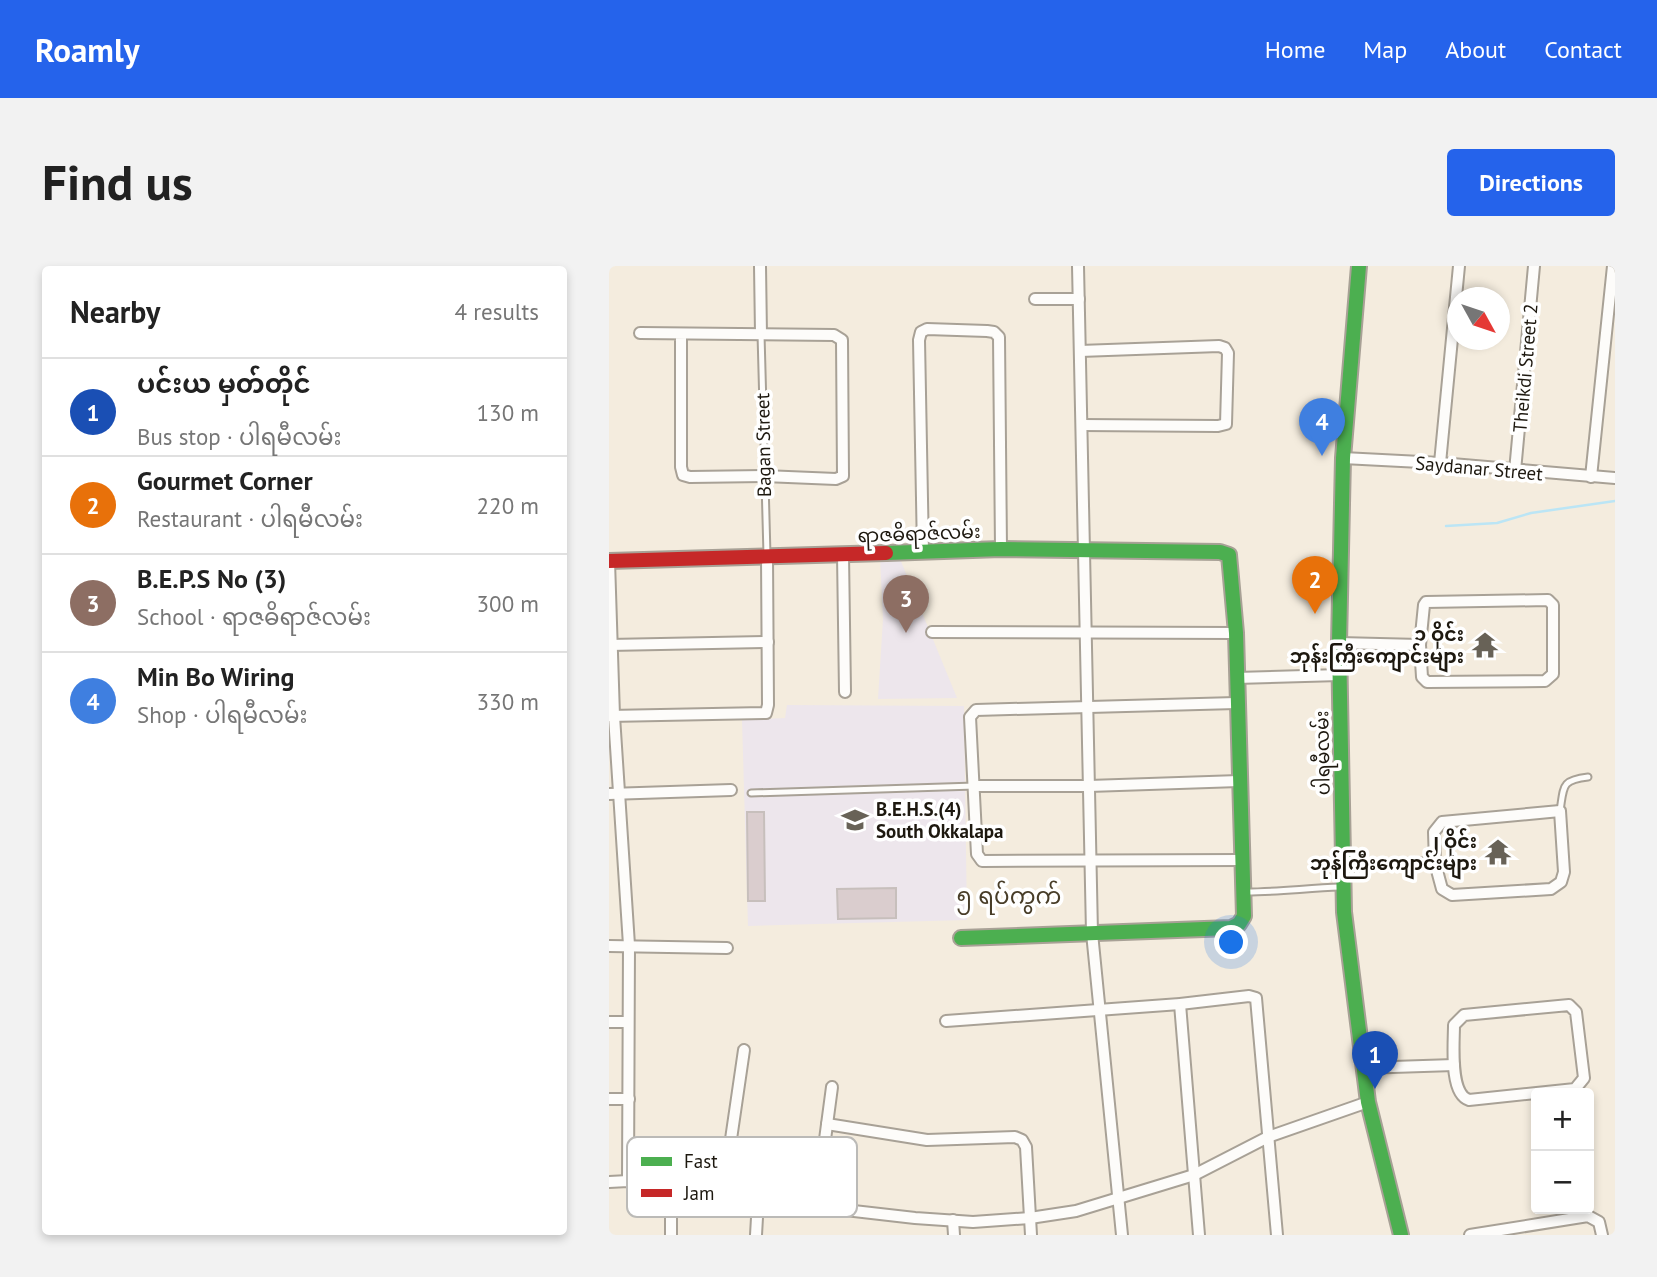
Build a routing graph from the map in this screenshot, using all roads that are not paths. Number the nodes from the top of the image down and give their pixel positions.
1 (760, 266) edge
2 (1078, 266) edge
3 (1359, 266) edge
4 (1459, 266) edge
5 (1534, 266) edge
6 (1613, 266) edge
7 (1035, 299) dead end
8 (1079, 299) junction
9 (640, 333) dead end
10 (681, 334) junction
11 (761, 334) junction
12 (1080, 351) junction
13 (1082, 425) junction
14 (1343, 458) junction
15 (1440, 463) junction
16 (1515, 471) junction
17 (764, 476) junction
18 (1591, 477) junction
19 (1615, 478) edge
20 (1001, 549) junction
21 (1084, 550) junction
22 (923, 552) junction
23 (843, 555) junction
24 (767, 557) junction
25 (609, 561) edge
26 (932, 632) dead end
27 (1085, 632) junction
28 (1236, 633) junction
29 (768, 642) junction
30 (1339, 643) junction
31 (610, 645) edge
32 (1420, 645) junction
33 (1340, 675) junction
34 (1236, 678) junction
35 (845, 692) dead end
36 (1236, 703) junction
37 (1087, 705) junction
38 (611, 716) edge
39 (1588, 777) dead end
40 (1239, 781) junction
41 (975, 786) junction
42 (1089, 786) junction
43 (731, 790) dead end
44 (751, 793) dead end
45 (614, 794) edge
46 (1560, 811) junction
47 (1242, 860) junction
48 (1091, 861) junction
49 (1435, 863) junction
50 (1343, 866) junction
51 (1343, 887) junction
52 (1243, 892) junction
53 (1092, 933) junction
54 (961, 938) dead end
55 (629, 945) junction
56 (609, 946) edge
57 (727, 947) dead end
58 (1180, 1004) junction
59 (1100, 1010) junction
60 (946, 1021) dead end
61 (609, 1022) edge
62 (628, 1022) junction
63 (744, 1050) dead end
64 (1454, 1065) junction
65 (1362, 1069) junction
66 (832, 1087) dead end
67 (609, 1099) edge
68 (629, 1099) junction
69 (1368, 1102) junction
70 (827, 1124) junction
71 (629, 1137) edge
72 (731, 1137) edge
73 (825, 1137) edge
74 (1268, 1137) junction
75 (1194, 1175) junction
76 (627, 1181) edge
77 (609, 1182) edge
78 (1118, 1199) junction
79 (857, 1211) edge
80 (671, 1217) edge
81 (758, 1217) edge
82 (1030, 1218) junction
83 (953, 1220) junction
84 (1500, 1232) edge
85 (671, 1235) edge
86 (757, 1235) edge
87 (954, 1235) edge
88 (1031, 1235) edge
89 (1122, 1235) edge
90 (1199, 1235) edge
91 (1277, 1235) edge
92 (1401, 1235) edge
93 (1470, 1235) edge
94 (1602, 1235) edge

1 - 11 street
2 - 8 street
3 - 14 street, ပါရမီလမ်း
4 - 15 street
5 - 16 street, Theikdi Street 2
6 - 18 street
7 - 8 street
8 - 12 street
9 - 10 street
10 - 11 street
10 - 17 street
11 - 17 lane, Bagan Street
11 - 17 street
12 - 13 street
12 - 13 street
13 - 21 street
14 - 15 street, Saydanar Street
14 - 30 street, ပါရမီလမ်း
15 - 16 street, Saydanar Street
16 - 18 street, Saydanar Street
17 - 24 lane, Bagan Street
18 - 19 street, Saydanar Street
20 - 21 street, ရာဇဓိရာဇ်လမ်း
20 - 22 street, ရာဇဓိရာဇ်လမ်း
20 - 22 street
21 - 27 street
21 - 28 street, ရာဇဓိရာဇ်လမ်း
22 - 23 street, ရာဇဓိရာဇ်လမ်း
23 - 24 street, ရာဇဓိရာဇ်လမ်း
23 - 35 street
24 - 25 street, ရာဇဓိရာဇ်လမ်း
24 - 29 street
25 - 31 street
26 - 27 street
27 - 28 street
27 - 37 street
28 - 34 street
29 - 31 street
29 - 38 street
30 - 32 street
30 - 33 street, ပါရမီလမ်း
31 - 38 street
32 - 32 street
33 - 34 street
33 - 50 street, ပါရမီလမ်း
34 - 36 street
36 - 37 street
36 - 40 street
37 - 41 street
37 - 42 street
38 - 45 street
39 - 46 lane
40 - 42 street
40 - 47 street
41 - 42 street
41 - 44 lane
41 - 48 street
42 - 48 street
43 - 45 street
45 - 55 street
46 - 49 street
46 - 49 street
47 - 48 street
47 - 52 street
48 - 53 street
49 - 50 street
50 - 51 street, ပါရမီလမ်း
51 - 52 lane
51 - 65 street, ပါရမီလမ်း
52 - 53 street
53 - 54 street
53 - 59 street
55 - 56 street
55 - 57 street
55 - 62 street
58 - 59 street
58 - 74 street
58 - 75 street
59 - 60 street
59 - 78 street
61 - 62 street
62 - 68 street
63 - 72 street
64 - 64 street
64 - 65 street
65 - 69 street, ပါရမီလမ်း
66 - 70 street
67 - 68 street
68 - 71 street
69 - 74 street
69 - 92 street, ပါရမီလမ်း
70 - 73 street
70 - 82 street
74 - 75 street
74 - 91 street
75 - 78 street
75 - 90 street
76 - 77 street
78 - 82 street
78 - 89 street
79 - 83 street
80 - 85 street
81 - 86 street
82 - 83 street
82 - 88 street
83 - 87 street
84 - 93 street
84 - 94 street

